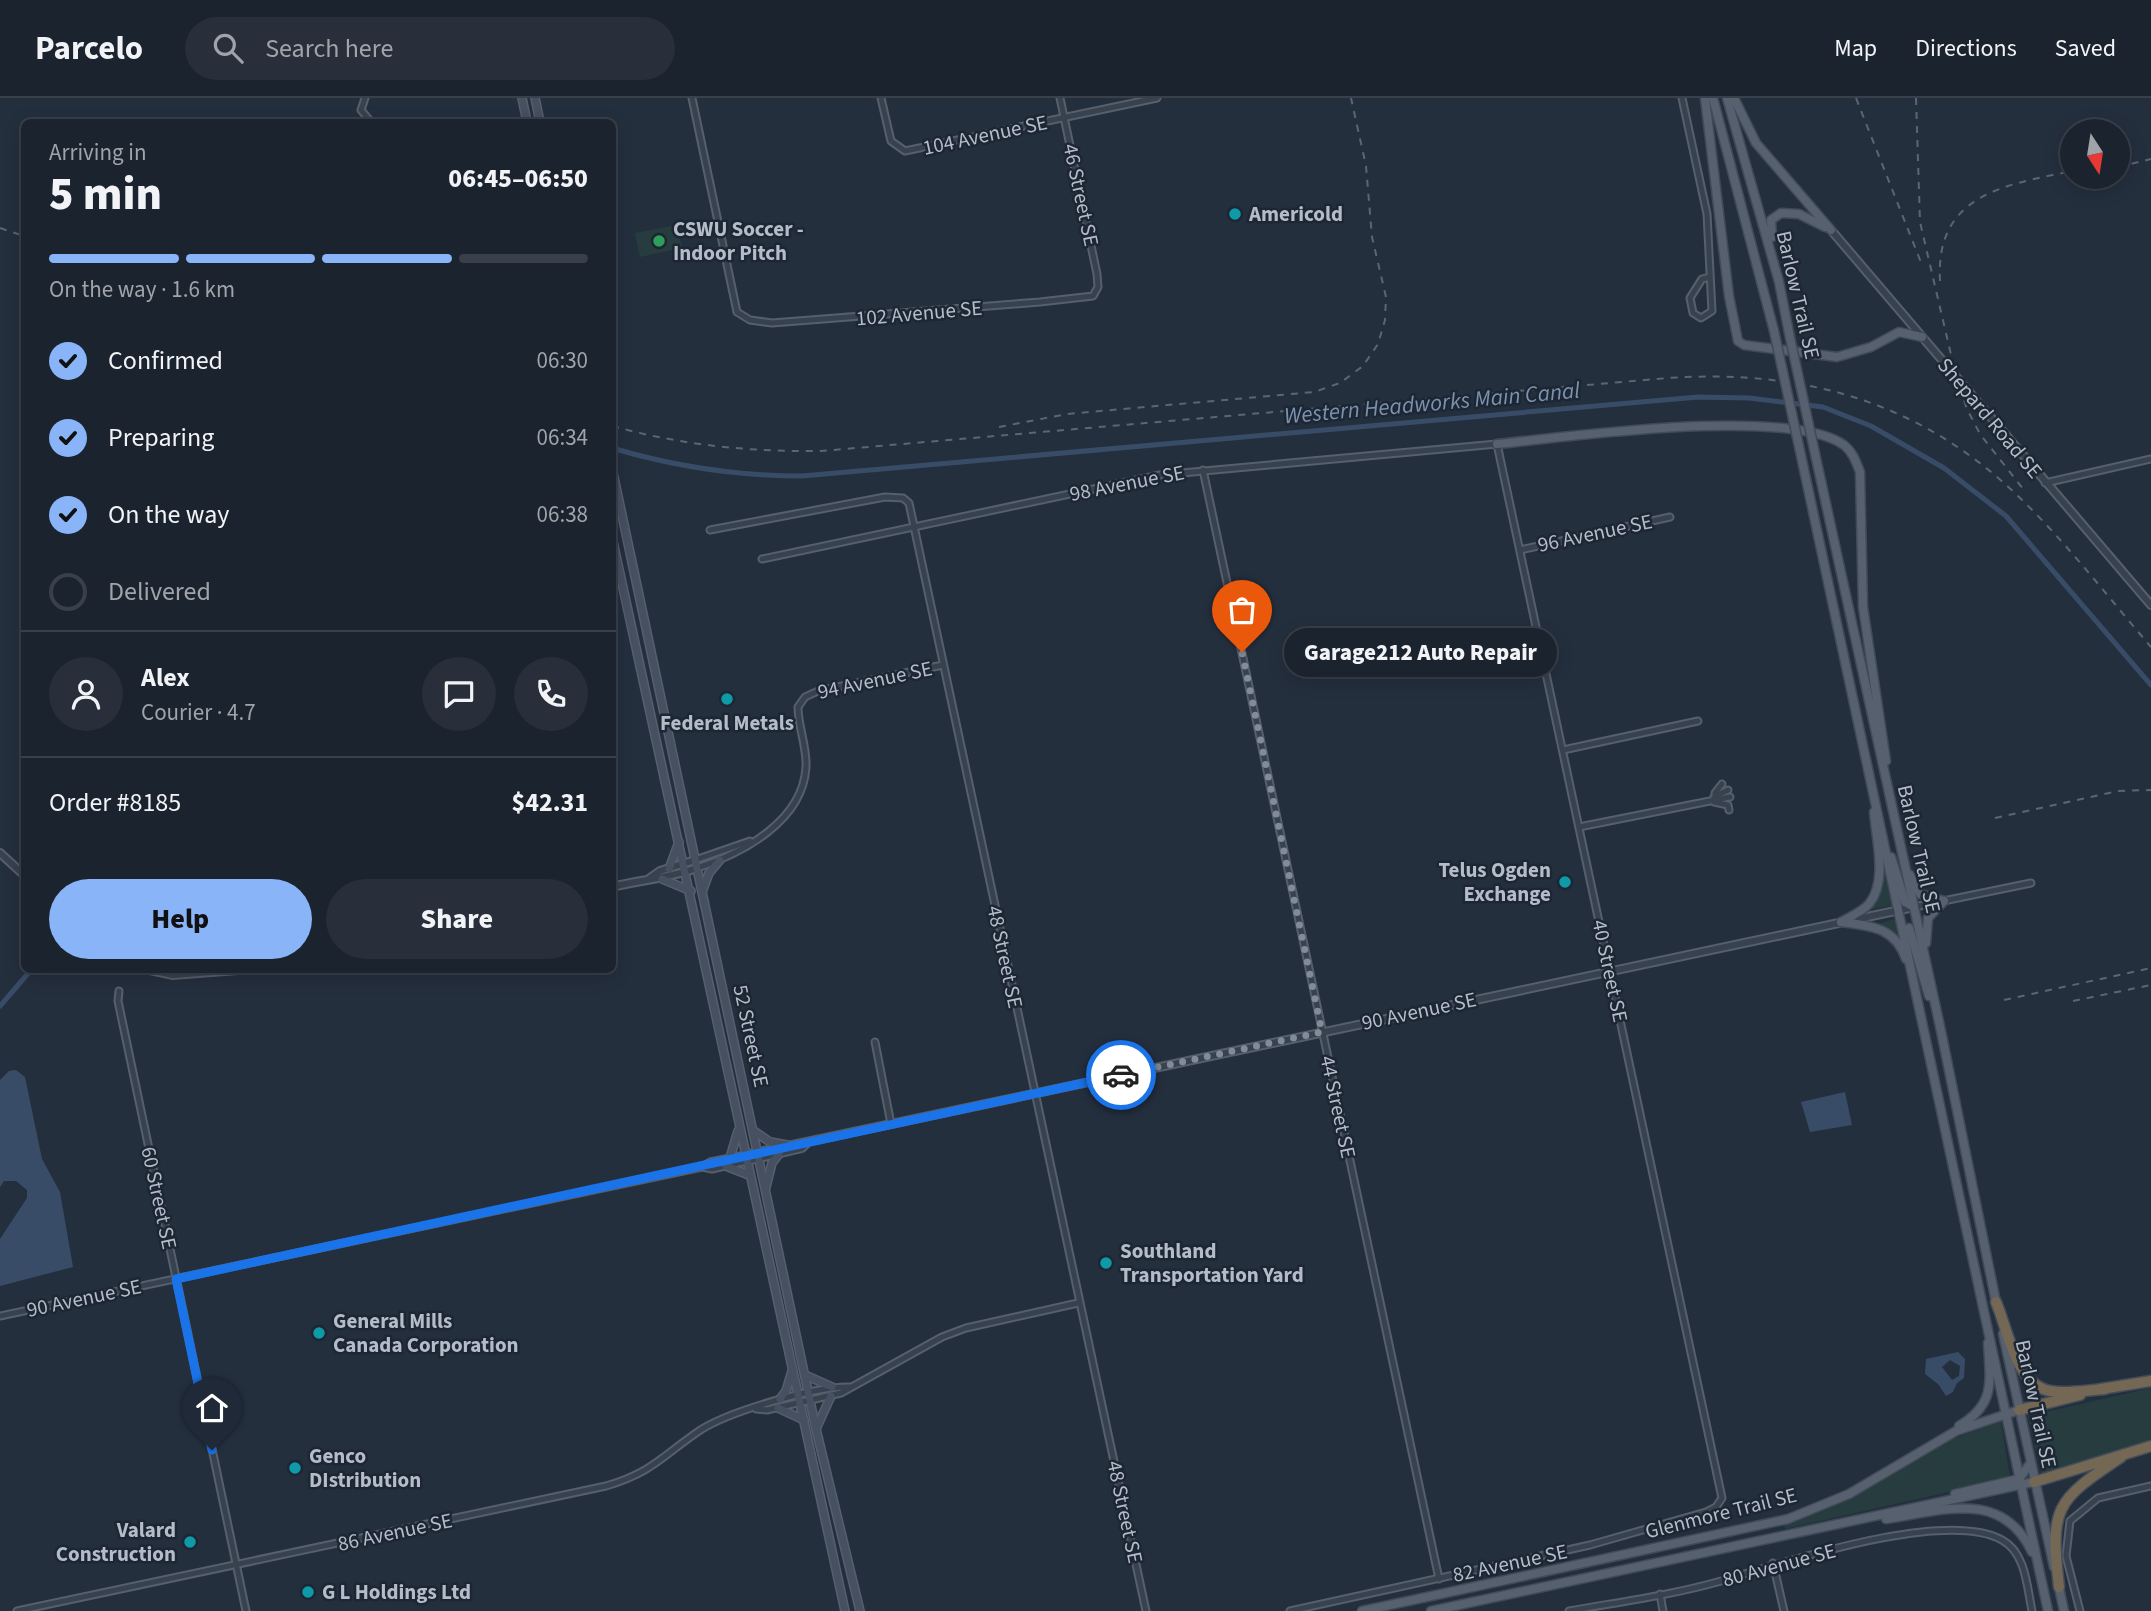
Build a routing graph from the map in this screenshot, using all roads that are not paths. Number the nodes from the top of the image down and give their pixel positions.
1 (365, 98) edge
2 (522, 98) edge
3 (535, 98) edge
4 (692, 98) edge
5 (880, 98) edge
6 (1060, 98) edge
7 (1157, 98) edge
8 (1682, 98) edge
9 (1704, 98) edge
10 (1713, 98) edge
11 (1727, 98) edge
12 (1734, 98) edge
13 (1064, 118) junction
14 (368, 119) edge
15 (526, 119) edge
16 (539, 119) edge
17 (1831, 230) junction
18 (1710, 277) junction
19 (1779, 282) junction
20 (1096, 292) joint
21 (1922, 337) junction
22 (1497, 444) junction
23 (2151, 459) edge
24 (1203, 470) junction
25 (2045, 483) junction
26 (616, 486) edge
27 (1670, 517) dead end
28 (914, 527) junction
29 (710, 530) dead end
30 (1520, 550) junction
31 (616, 555) edge
32 (762, 559) dead end
33 (2151, 605) edge
34 (943, 665) junction
35 (1698, 721) dead end
36 (1563, 750) junction
37 (1871, 778) junction
38 (1721, 784) dead end
39 (1728, 790) dead end
40 (1730, 797) dead end
41 (1708, 800) junction
42 (1891, 802) junction
43 (1729, 810) dead end
44 (1580, 827) junction
45 (680, 838) junction
46 (756, 839) junction
47 (1884, 842) junction
48 (0, 853) edge
49 (719, 860) junction
50 (1903, 860) junction
51 (696, 864) junction
52 (686, 868) junction
53 (669, 869) junction
54 (21, 872) edge
55 (650, 878) junction
56 (662, 879) junction
57 (2031, 883) dead end
58 (616, 886) edge
59 (691, 891) junction
60 (702, 892) junction
61 (1944, 901) junction
62 (1914, 907) junction
63 (1900, 910) junction
64 (1842, 922) junction
65 (1928, 969) junction
66 (1610, 971) junction
67 (172, 973) edge
68 (207, 973) edge
69 (120, 990) dead end
70 (1920, 1004) junction
71 (1941, 1031) junction
72 (1322, 1032) junction
73 (875, 1042) dead end
74 (1034, 1094) junction
75 (891, 1124) junction
76 (739, 1127) junction
77 (754, 1131) junction
78 (808, 1142) junction
79 (788, 1145) junction
80 (779, 1154) junction
81 (759, 1155) junction
82 (746, 1158) junction
83 (728, 1162) junction
84 (750, 1176) junction
85 (765, 1191) junction
86 (176, 1279) junction
87 (1996, 1302) junction
88 (1078, 1303) junction
89 (1986, 1312) junction
90 (0, 1316) edge
91 (793, 1367) junction
92 (805, 1375) junction
93 (2151, 1381) edge
94 (2105, 1389) junction
95 (832, 1392) junction
96 (810, 1397) junction
97 (780, 1399) junction
98 (799, 1399) junction
99 (778, 1408) junction
100 (756, 1409) junction
101 (2019, 1410) junction
102 (2006, 1414) junction
103 (804, 1420) junction
104 (816, 1429) junction
105 (1936, 1441) junction
106 (2151, 1446) edge
107 (2121, 1457) junction
108 (2030, 1462) junction
109 (2020, 1482) junction
110 (2034, 1482) junction
111 (2151, 1486) edge
112 (1722, 1498) joint
113 (1850, 1522) junction
114 (1773, 1563) junction
115 (236, 1566) junction
116 (2040, 1574) junction
117 (1439, 1579) junction
118 (2059, 1587) junction
119 (1660, 1594) junction
120 (17, 1611) edge
121 (246, 1611) edge
122 (845, 1611) edge
123 (860, 1611) edge
124 (1146, 1611) edge
125 (1290, 1611) edge
126 (1363, 1611) edge
127 (1431, 1611) edge
128 (1569, 1611) edge
129 (1663, 1611) edge
130 (1784, 1611) edge
131 (2032, 1611) edge
132 (2048, 1611) edge
133 (2064, 1611) edge
134 (2080, 1611) edge

1 - 14 street
2 - 15 main road
3 - 16 main road
4 - 20 street, 102 Avenue SE
5 - 13 street, 104 Avenue SE
6 - 13 street, 46 Street SE
7 - 13 street, 104 Avenue SE
8 - 18 street
9 - 21 main road
10 - 37 main road, Barlow Trail SE, bridge
11 - 19 main road, Barlow Trail SE
12 - 17 main road
13 - 20 street, 46 Street SE
17 - 19 main road
17 - 21 street, Shepard Road SE
18 - 18 street
19 - 42 main road, Barlow Trail SE, bridge
21 - 25 street, Shepard Road SE
22 - 24 street, 98 Avenue SE
22 - 30 street, 40 Street SE
22 - 42 main road
23 - 25 street
24 - 28 street, 98 Avenue SE
24 - 72 street, 44 Street SE
25 - 33 street, Shepard Road SE
26 - 51 main road, 52 Street SE
27 - 30 street, 96 Avenue SE
28 - 29 street, 48 Street SE
28 - 32 street, 98 Avenue SE
28 - 34 street, 48 Street SE
30 - 36 street, 40 Street SE
31 - 45 main road, 52 Street SE
34 - 46 street, 94 Avenue SE
34 - 74 street, 48 Street SE
35 - 36 street
36 - 44 street, 40 Street SE
37 - 47 main road, Barlow Trail SE
37 - 64 main road
38 - 41 street
39 - 41 street
40 - 41 street
41 - 43 street
41 - 44 street
42 - 50 main road, Barlow Trail SE
44 - 66 street, 40 Street SE
45 - 52 main road, 52 Street SE
45 - 53 main road
46 - 49 street, 94 Avenue SE
46 - 51 street, 94 Avenue SE
47 - 62 main road
47 - 63 main road, Barlow Trail SE
48 - 54 street
49 - 51 street, 94 Avenue SE
49 - 60 main road
50 - 61 main road
50 - 62 main road, Barlow Trail SE
51 - 52 street, 94 Avenue SE
51 - 60 main road, 52 Street SE
52 - 53 street, 94 Avenue SE
52 - 56 street, 94 Avenue SE
52 - 59 main road, 52 Street SE
53 - 55 street, 94 Avenue SE
55 - 56 street, 94 Avenue SE
55 - 58 street, 94 Avenue SE
56 - 59 main road
57 - 61 street, 90 Avenue SE
59 - 76 main road, 52 Street SE
60 - 77 main road, 52 Street SE
61 - 62 street, 90 Avenue SE
61 - 65 main road
62 - 63 street, 90 Avenue SE
62 - 65 main road, Barlow Trail SE
63 - 64 street, 90 Avenue SE
63 - 70 main road, Barlow Trail SE
63 - 71 main road
64 - 66 street, 90 Avenue SE
64 - 70 main road
65 - 71 main road, Barlow Trail SE
66 - 72 street, 90 Avenue SE
66 - 112 street, 40 Street SE
67 - 68 street
69 - 86 street, 60 Street SE
70 - 89 main road, Barlow Trail SE
71 - 87 main road, Barlow Trail SE
72 - 74 street, 90 Avenue SE
72 - 117 street, 44 Street SE
73 - 75 street
74 - 75 street, 90 Avenue SE
74 - 88 street, 48 Street SE
75 - 78 street, 90 Avenue SE
76 - 82 main road, 52 Street SE
76 - 83 main road
77 - 79 main road
77 - 81 main road, 52 Street SE
78 - 79 street, 90 Avenue SE
78 - 80 street, 90 Avenue SE
79 - 81 street, 90 Avenue SE
80 - 81 street, 90 Avenue SE
80 - 85 main road
81 - 82 street, 90 Avenue SE
81 - 85 main road, 52 Street SE
82 - 83 street, 90 Avenue SE
82 - 84 main road, 52 Street SE
83 - 84 main road
83 - 86 street, 90 Avenue SE
84 - 91 main road, 52 Street SE
85 - 92 main road, 52 Street SE
86 - 90 street, 90 Avenue SE
86 - 115 street, 60 Street SE
87 - 94 highway
87 - 101 main road, Barlow Trail SE
88 - 95 street, 86 Avenue SE
88 - 124 street, 48 Street SE
89 - 102 main road, Barlow Trail SE
89 - 105 main road
91 - 97 main road
91 - 98 main road, 52 Street SE
92 - 95 main road
92 - 96 main road, 52 Street SE
93 - 94 highway, Glenmore Trail SE
94 - 101 highway, Glenmore Trail SE
95 - 96 street, 86 Avenue SE
95 - 104 main road
96 - 98 street, 86 Avenue SE
96 - 104 main road, 52 Street SE
97 - 98 street, 86 Avenue SE
97 - 100 street, 86 Avenue SE
98 - 99 street, 86 Avenue SE
98 - 103 main road, 52 Street SE
99 - 100 street, 86 Avenue SE
99 - 103 main road
100 - 115 street, 86 Avenue SE
101 - 102 main road, Glenmore Trail SE
101 - 108 main road, Barlow Trail SE
102 - 105 main road, Glenmore Trail SE
102 - 109 main road, Barlow Trail SE
103 - 122 main road, 52 Street SE
104 - 123 main road, 52 Street SE
105 - 126 main road, Glenmore Trail SE
106 - 107 highway
107 - 110 highway
107 - 118 highway
108 - 109 main road
108 - 110 main road, Barlow Trail SE
109 - 110 main road
109 - 113 main road, Glenmore Trail SE
109 - 116 main road, Barlow Trail SE
110 - 118 main road, Barlow Trail SE
111 - 134 street
112 - 117 street, 82 Avenue SE
113 - 116 main road
113 - 127 main road, Glenmore Trail SE
114 - 119 street, 80 Avenue SE
114 - 130 street
114 - 131 street, 80 Avenue SE
115 - 120 street, 86 Avenue SE
115 - 121 street, 60 Street SE
116 - 132 main road, Barlow Trail SE
117 - 125 street, 82 Avenue SE
118 - 133 main road, Barlow Trail SE
119 - 128 street, 80 Avenue SE
119 - 129 street

